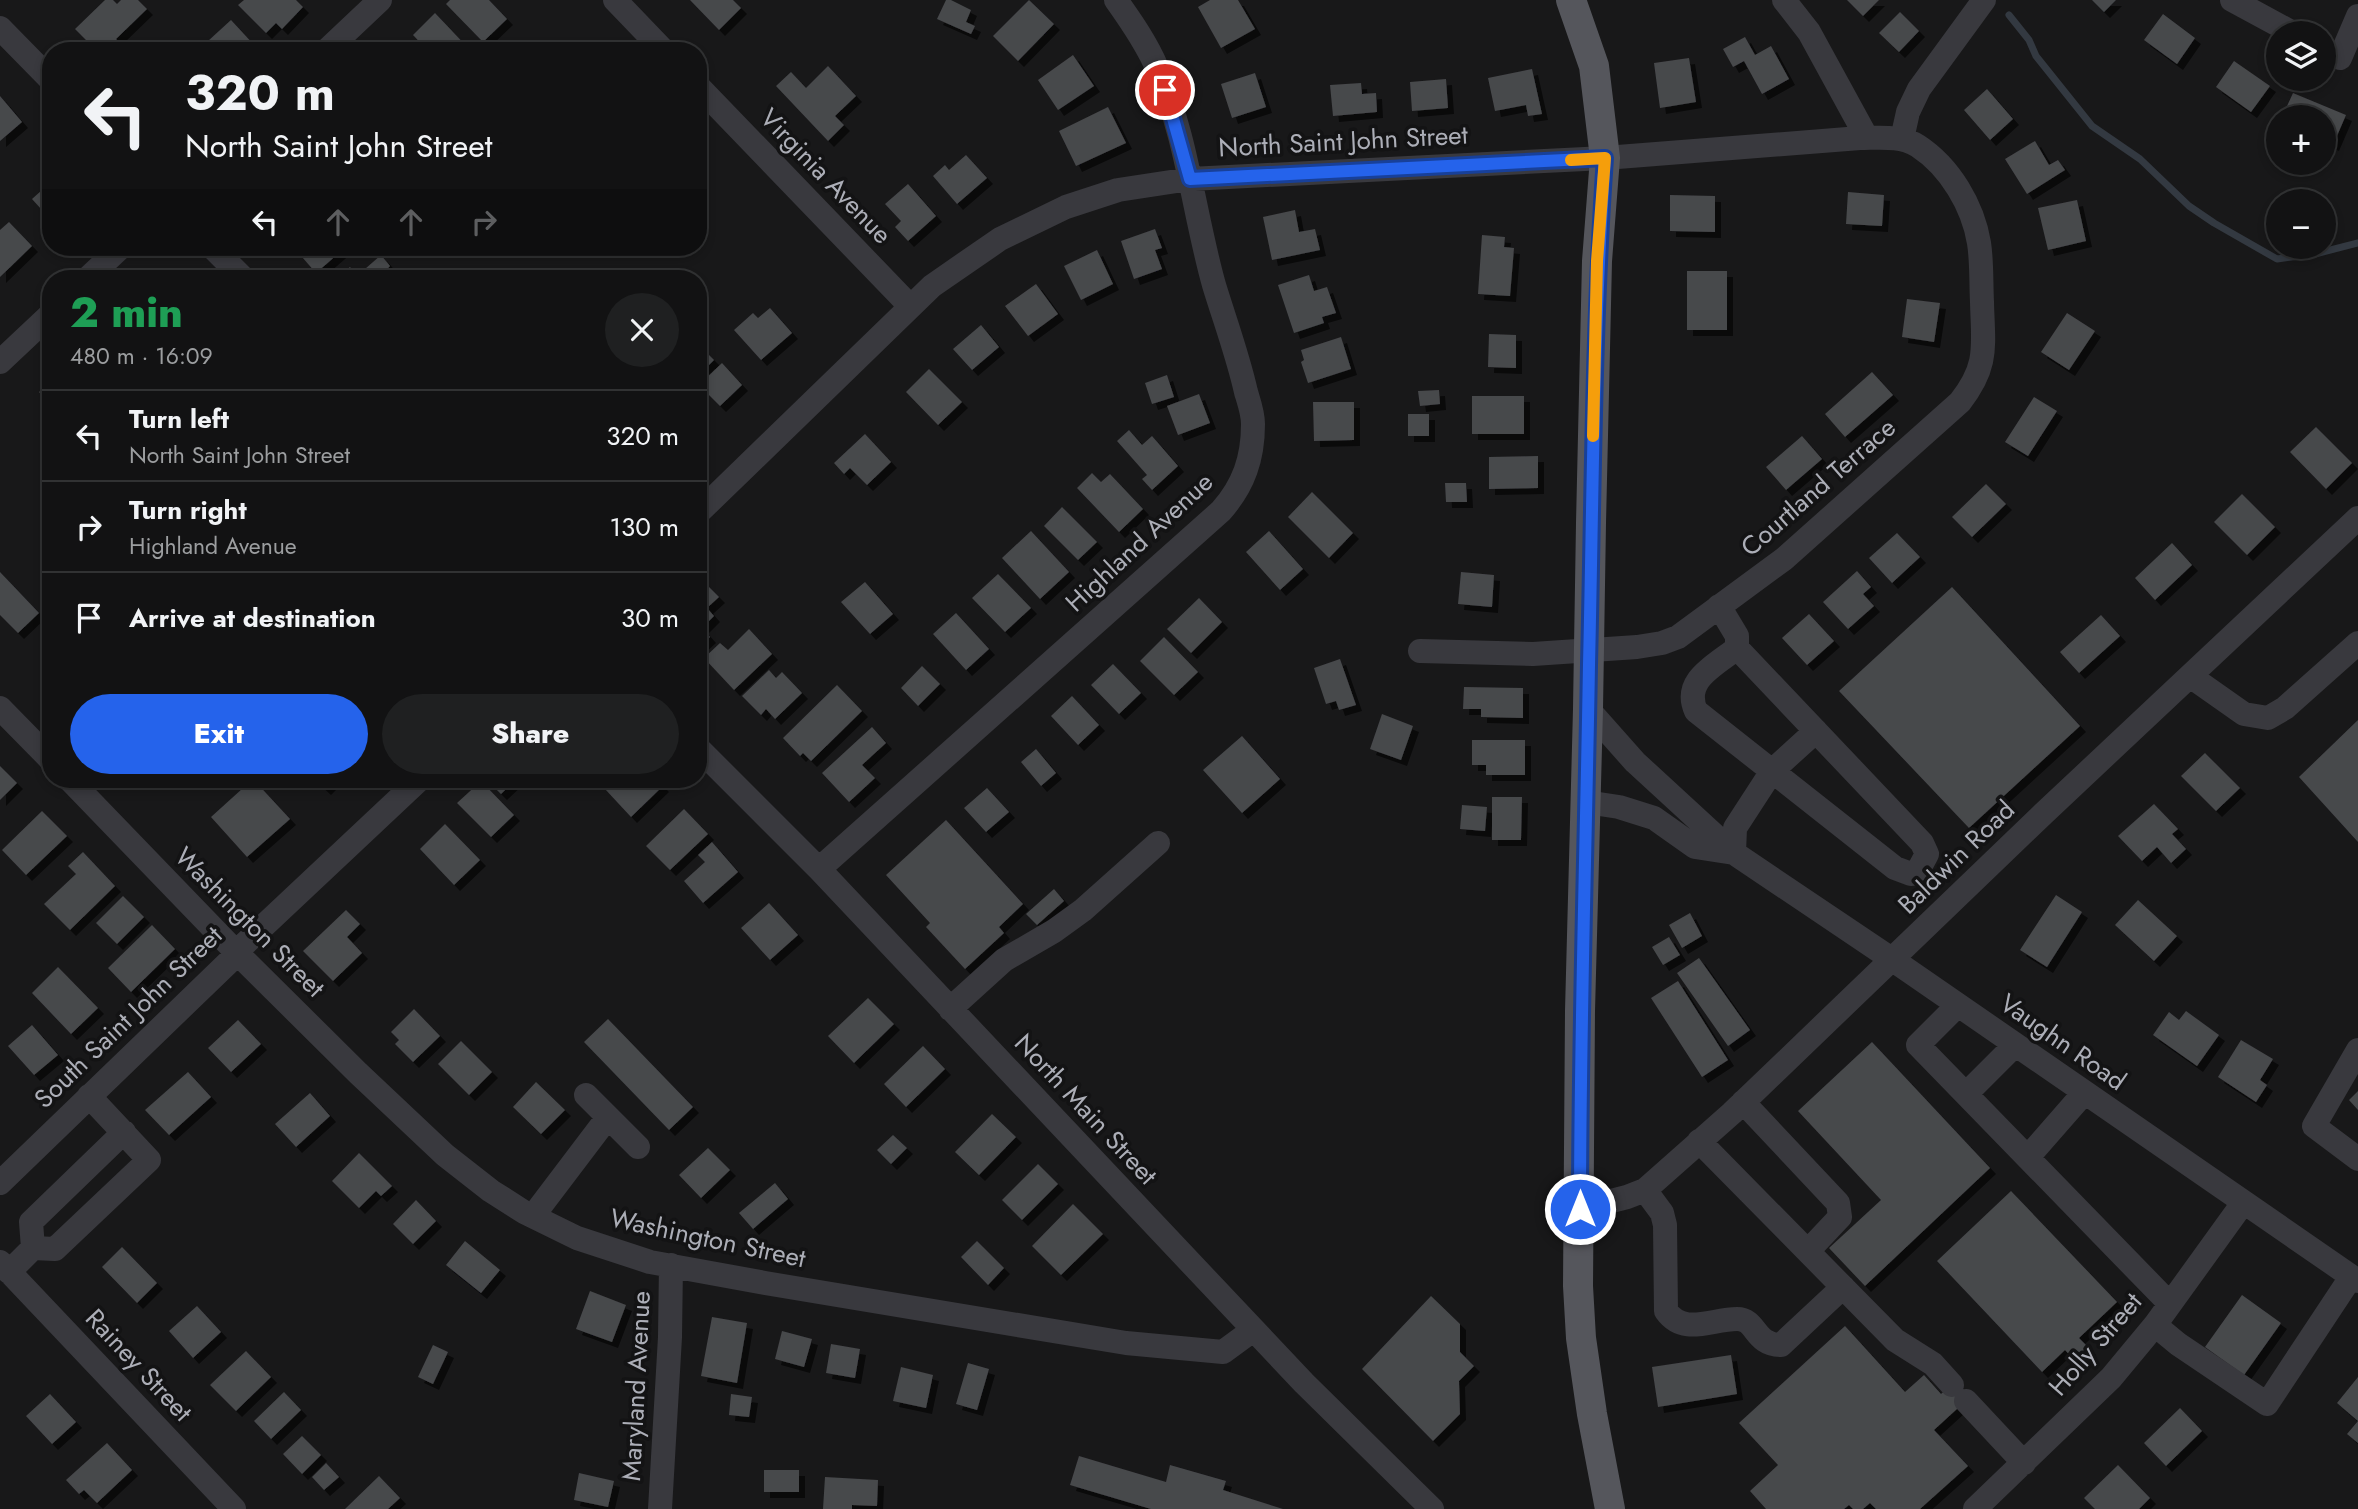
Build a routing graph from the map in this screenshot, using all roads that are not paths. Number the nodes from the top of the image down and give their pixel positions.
1 (380, 0) edge
2 (615, 0) edge
3 (1115, 0) edge
4 (1572, 0) edge
5 (1595, 0) edge
6 (1784, 0) edge
7 (1984, 0) edge
8 (2232, 0) edge
9 (2358, 16) edge
10 (2271, 21) edge
11 (0, 28) edge
12 (336, 42) edge
13 (655, 42) edge
14 (2341, 57) edge
15 (1594, 66) junction
16 (42, 71) edge
17 (707, 95) edge
18 (1867, 138) junction
19 (1902, 139) junction
20 (1605, 158) junction
21 (1190, 179) junction
22 (111, 256) edge
23 (221, 256) edge
24 (97, 270) edge
25 (235, 270) edge
26 (910, 306) junction
27 (42, 322) edge
28 (0, 362) edge
29 (707, 504) edge
30 (2358, 518) edge
31 (1719, 606) junction
32 (2358, 643) edge
33 (1737, 648) junction
34 (1590, 649) junction
35 (1420, 650) dead end
36 (2190, 676) junction
37 (0, 708) edge
38 (1588, 709) junction
39 (1816, 731) junction
40 (42, 751) edge
41 (707, 757) edge
42 (1772, 771) junction
43 (78, 788) edge
44 (410, 788) edge
45 (1586, 802) junction
46 (1158, 842) dead end
47 (1734, 853) junction
48 (819, 869) junction
49 (236, 952) junction
50 (1893, 960) junction
51 (1958, 1005) junction
52 (950, 1009) junction
53 (2015, 1045) junction
54 (2358, 1050) edge
55 (2084, 1093) junction
56 (1966, 1094) junction
57 (89, 1096) junction
58 (586, 1096) dead end
59 (1743, 1102) junction
60 (608, 1117) junction
61 (124, 1132) junction
62 (1699, 1142) junction
63 (638, 1147) dead end
64 (2028, 1157) junction
65 (2358, 1160) edge
66 (0, 1183) edge
67 (1645, 1190) junction
68 (2243, 1203) junction
69 (1580, 1209) junction
70 (533, 1216) junction
71 (33, 1248) junction
72 (1808, 1251) junction
73 (671, 1265) junction
74 (5, 1267) edge
75 (2355, 1279) edge
76 (1843, 1287) junction
77 (2170, 1304) junction
78 (2155, 1325) junction
79 (1253, 1330) junction
80 (2024, 1463) junction
81 (234, 1509) edge
82 (660, 1509) edge
83 (1432, 1509) edge
84 (1611, 1509) edge
85 (1975, 1509) edge

1 - 12 street
2 - 13 street
3 - 21 street, Highland Avenue
4 - 15 main road
5 - 15 main road
6 - 18 street
7 - 19 street
8 - 10 street
9 - 14 street
11 - 16 street
15 - 20 main road
17 - 26 street, Virginia Avenue
18 - 19 street, North Saint John Street
18 - 20 street, North Saint John Street
19 - 31 street, Courtland Terrace
20 - 21 street, North Saint John Street
20 - 34 main road
21 - 26 street, North Saint John Street
21 - 48 street, Highland Avenue
22 - 24 street
23 - 25 street
26 - 29 street, North Saint John Street
27 - 28 street
30 - 36 street, Baldwin Road
31 - 33 street
31 - 34 street, Courtland Terrace
32 - 36 street
33 - 39 street
33 - 42 street
34 - 35 street, Courtland Terrace
34 - 38 main road
36 - 50 street, Baldwin Road
37 - 40 street
38 - 45 main road
38 - 47 street, Vaughn Road
39 - 42 street
39 - 42 street
41 - 48 street, North Main Street
42 - 47 street
43 - 49 street, Washington Street
44 - 49 street, South Saint John Street
45 - 47 street, Vaughn Road
45 - 69 main road
46 - 52 street
47 - 50 street, Vaughn Road
48 - 52 street, North Main Street
49 - 57 street, South Saint John Street
49 - 70 street, Washington Street
50 - 51 street, Vaughn Road
50 - 59 street, Baldwin Road
51 - 53 street, Vaughn Road
51 - 56 street
52 - 79 street, North Main Street
53 - 55 street, Vaughn Road
53 - 56 street
54 - 65 street
55 - 64 street
55 - 68 street, Vaughn Road
56 - 64 street
57 - 61 street
57 - 66 street, South Saint John Street
58 - 60 street
59 - 62 street, Baldwin Road
59 - 72 street
60 - 63 street
60 - 70 street
61 - 71 street
61 - 71 street
62 - 67 street, Baldwin Road
62 - 72 street
64 - 77 street
67 - 69 street, Baldwin Road
67 - 76 street
68 - 75 street, Vaughn Road
68 - 77 street, Holly Street
69 - 84 main road
70 - 73 street, Washington Street
71 - 74 street
72 - 76 street
73 - 79 street, Washington Street
73 - 82 street, Maryland Avenue
74 - 81 street, Rainey Street
75 - 78 street
76 - 80 street
77 - 78 street, Holly Street
78 - 80 street, Holly Street
79 - 83 street, North Main Street
80 - 85 street, Holly Street

